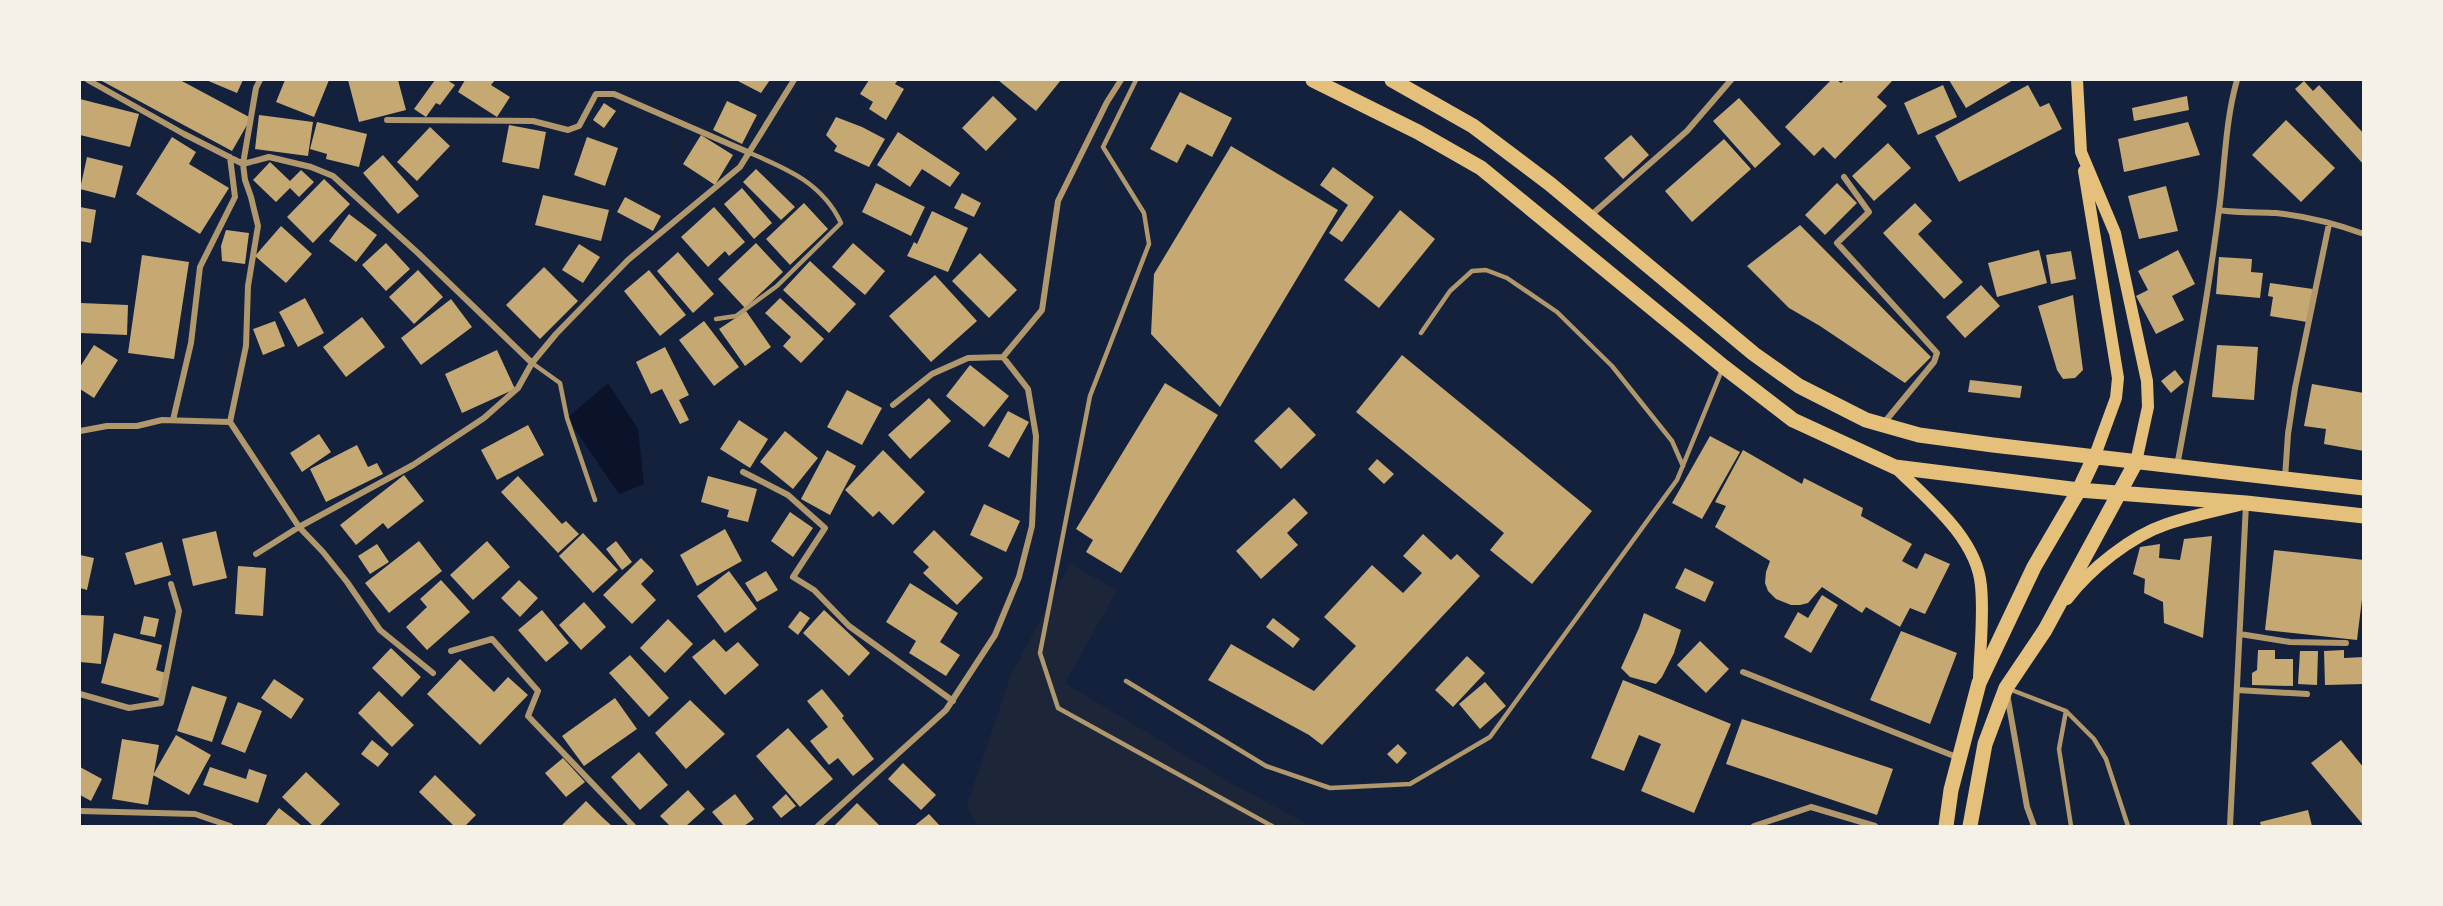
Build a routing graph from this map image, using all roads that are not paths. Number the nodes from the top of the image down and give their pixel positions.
1 (88, 80) edge
2 (260, 80) edge
3 (794, 80) edge
4 (1121, 80) edge
5 (1136, 80) edge
6 (1313, 80) edge
7 (1392, 80) edge
8 (1731, 80) edge
9 (2077, 80) edge
10 (2237, 80) edge
11 (387, 120) dead end
12 (2081, 152) junction
13 (750, 153) junction
14 (230, 158) junction
15 (243, 164) junction
16 (1844, 177) dead end
17 (2219, 210) junction
18 (1590, 217) junction
19 (2329, 224) junction
20 (2364, 234) edge
21 (716, 319) dead end
22 (1421, 333) dead end
23 (1003, 357) junction
24 (532, 363) junction
25 (1724, 367) junction
26 (893, 405) dead end
27 (173, 420) junction
28 (230, 422) junction
29 (1882, 425) junction
30 (80, 431) edge
31 (2094, 458) junction
32 (2136, 462) junction
33 (1683, 466) junction
34 (1895, 467) junction
35 (2176, 467) junction
36 (743, 472) dead end
37 (2285, 479) junction
38 (2364, 488) edge
39 (2079, 490) junction
40 (2121, 493) junction
41 (595, 500) dead end
42 (2246, 503) junction
43 (2364, 516) edge
44 (299, 526) junction
45 (256, 554) dead end
46 (171, 584) dead end
47 (2045, 630) junction
48 (2240, 634) junction
49 (2346, 643) dead end
50 (451, 651) dead end
51 (1743, 672) dead end
52 (433, 674) dead end
53 (1126, 681) dead end
54 (1979, 683) junction
55 (2006, 688) junction
56 (2237, 690) junction
57 (80, 694) edge
58 (2307, 694) dead end
59 (953, 701) junction
60 (2066, 711) junction
61 (1959, 758) junction
62 (80, 811) edge
63 (230, 826) edge
64 (633, 826) edge
65 (818, 826) edge
66 (1272, 826) edge
67 (1754, 826) edge
68 (1875, 826) edge
69 (1946, 826) edge
70 (1970, 826) edge
71 (2034, 826) edge
72 (2071, 826) edge
73 (2128, 826) edge
74 (2230, 826) edge

1 - 14 street
2 - 15 street
3 - 13 street
4 - 23 street
5 - 66 lane
6 - 25 main road
7 - 18 main road
8 - 18 street
9 - 12 main road
10 - 17 street
11 - 13 street
12 - 31 main road
12 - 32 main road
13 - 21 lane
13 - 24 street
14 - 15 street
14 - 27 street
15 - 24 street
15 - 28 street
16 - 29 street
17 - 19 street
17 - 35 street
18 - 29 main road
19 - 20 street
19 - 37 street
22 - 33 lane
23 - 26 street
23 - 59 street
24 - 41 lane
24 - 44 street
25 - 33 lane
25 - 34 main road
27 - 28 street
27 - 30 street
28 - 44 street
29 - 31 main road
31 - 32 main road
31 - 39 main road
32 - 35 main road
32 - 40 main road
33 - 53 lane
34 - 39 main road
34 - 54 main road
35 - 37 main road
36 - 59 street
37 - 38 main road
39 - 40 main road
39 - 54 main road
40 - 42 main road
40 - 47 main road
42 - 43 main road
42 - 47 main road
42 - 48 street
44 - 45 street
44 - 52 street
46 - 57 street
47 - 55 main road
48 - 49 street
48 - 56 street
50 - 64 street
51 - 61 street
54 - 61 main road
55 - 60 lane
55 - 70 main road
55 - 71 street
56 - 58 street
56 - 74 street
59 - 65 street
60 - 72 lane
60 - 73 lane
61 - 69 main road
62 - 63 street
67 - 68 street

